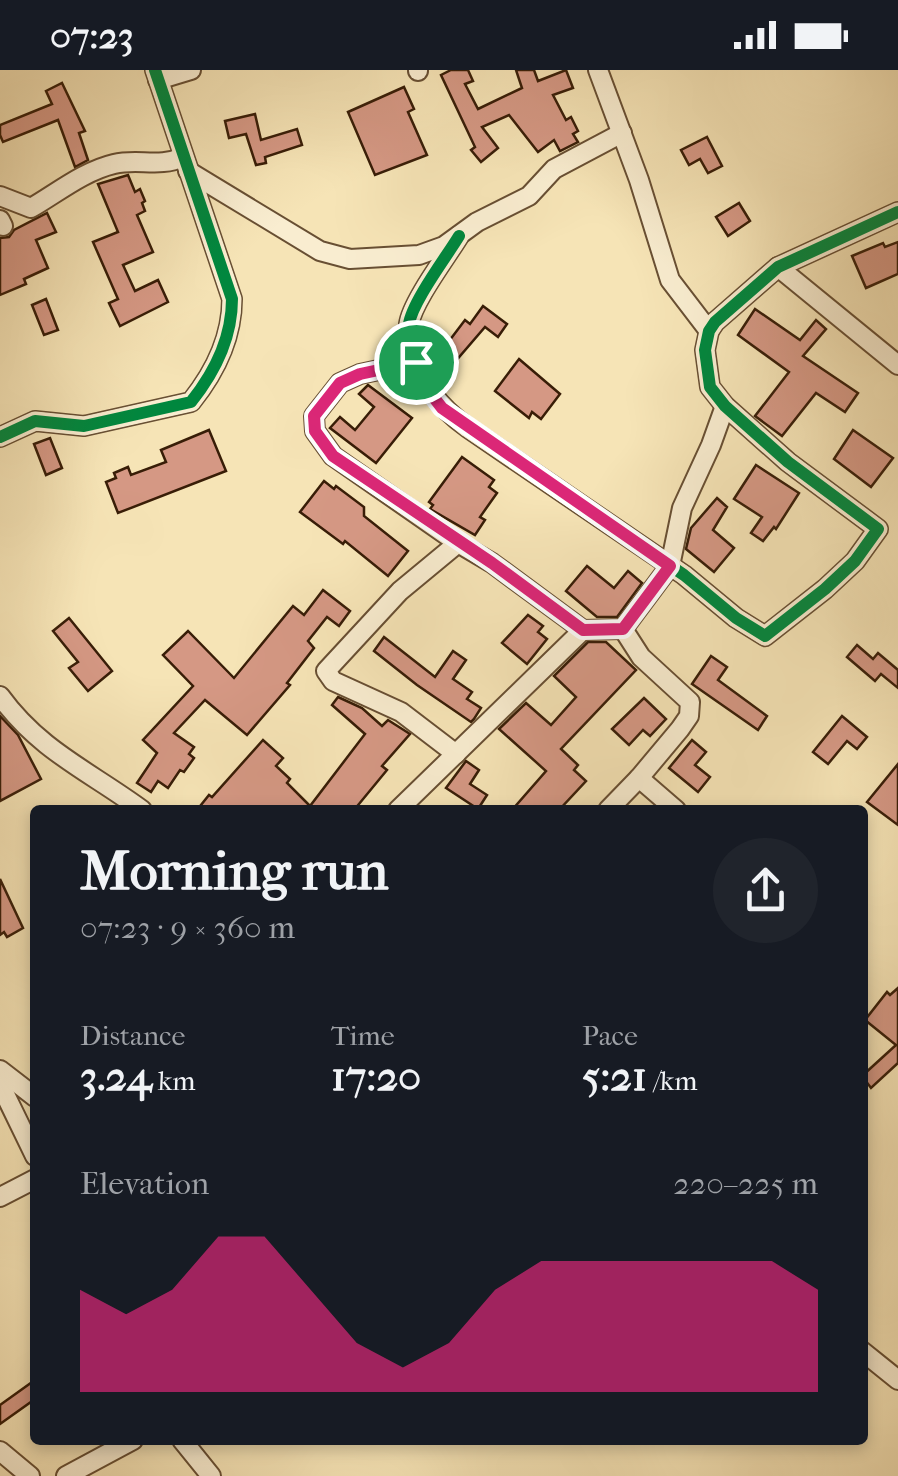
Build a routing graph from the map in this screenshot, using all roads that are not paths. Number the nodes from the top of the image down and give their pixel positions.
1 (191, 70) edge
2 (598, 70) edge
3 (156, 75) edge
4 (622, 133) junction
5 (186, 164) junction
6 (0, 196) edge
7 (898, 212) edge
8 (460, 236) junction
9 (778, 266) junction
10 (709, 331) junction
11 (416, 362) junction
12 (898, 365) edge
13 (725, 406) junction
14 (0, 437) edge
15 (458, 543) junction
16 (670, 566) junction
17 (623, 629) junction
18 (583, 630) junction
19 (0, 696) edge
20 (456, 754) junction
21 (639, 778) junction
22 (134, 805) edge
23 (403, 805) edge
24 (613, 805) edge
25 (670, 805) edge
26 (0, 1070) edge
27 (0, 1084) edge
28 (30, 1093) edge
29 (30, 1146) edge
30 (30, 1182) edge
31 (0, 1197) edge
32 (868, 1356) edge
33 (898, 1380) edge
34 (124, 1445) edge
35 (186, 1445) edge
36 (0, 1451) edge
37 (30, 1476) edge
38 (66, 1476) edge
39 (212, 1476) edge

1 - 3 street
2 - 4 street
3 - 5 street
4 - 8 street
4 - 10 street
5 - 6 street
5 - 8 street
5 - 14 street
7 - 9 street
8 - 11 street
9 - 10 street
9 - 12 street
10 - 13 street
11 - 15 street
11 - 16 street
13 - 16 street
13 - 16 street
15 - 18 street
15 - 20 street
16 - 17 street
17 - 18 street
17 - 21 street
18 - 20 street
19 - 22 street
20 - 23 street
21 - 24 street
21 - 25 street
26 - 28 street
27 - 29 street
30 - 31 street
32 - 33 street
34 - 38 street
35 - 39 street
36 - 37 street

